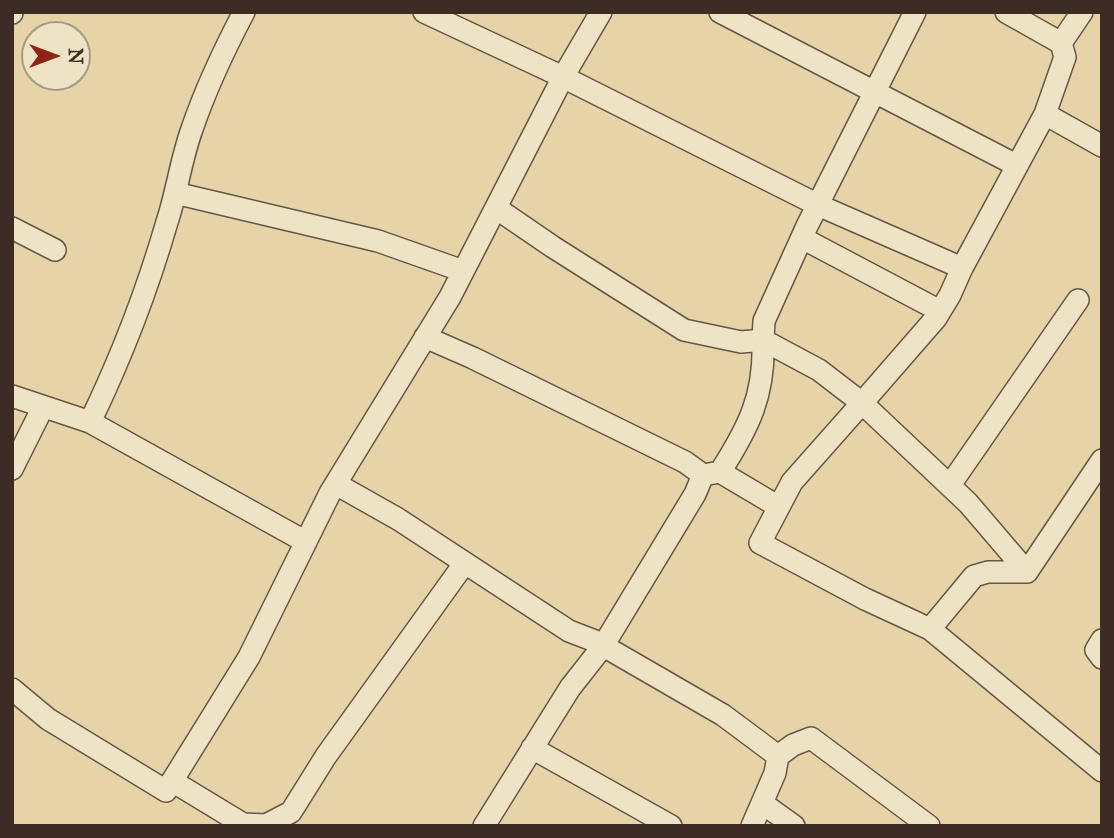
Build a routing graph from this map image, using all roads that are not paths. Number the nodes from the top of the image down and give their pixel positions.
1 (244, 12) edge
2 (424, 12) edge
3 (601, 12) edge
4 (720, 12) edge
5 (915, 12) edge
6 (1006, 12) edge
7 (1082, 12) edge
8 (746, 18) edge
9 (1061, 43) junction
10 (563, 77) junction
11 (874, 91) junction
12 (1045, 114) junction
13 (1102, 146) edge
14 (1016, 165) junction
15 (175, 193) junction
16 (818, 205) junction
17 (496, 208) junction
18 (12, 228) edge
19 (802, 238) junction
20 (55, 250) dead end
21 (962, 268) junction
22 (463, 271) junction
23 (1078, 300) dead end
24 (940, 311) junction
25 (425, 337) junction
26 (763, 340) junction
27 (12, 396) edge
28 (862, 403) junction
29 (43, 407) junction
30 (90, 422) junction
31 (1102, 460) edge
32 (12, 469) edge
33 (712, 473) junction
34 (336, 484) junction
35 (950, 485) junction
36 (779, 507) junction
37 (306, 542) junction
38 (464, 564) junction
39 (1027, 572) junction
40 (930, 629) junction
41 (1102, 640) edge
42 (603, 646) junction
43 (1102, 658) edge
44 (12, 690) edge
45 (532, 748) junction
46 (778, 757) junction
47 (1102, 771) edge
48 (172, 781) junction
49 (762, 803) junction
50 (243, 825) edge
51 (484, 826) edge
52 (671, 826) edge
53 (752, 826) edge
54 (794, 826) edge
55 (929, 826) edge

1 - 15 street
2 - 10 street
3 - 10 street
4 - 8 street
5 - 11 street
6 - 9 street
7 - 9 street
8 - 11 street
9 - 12 street
10 - 16 street
10 - 17 street
11 - 14 street
11 - 16 street
12 - 13 street
12 - 14 street
14 - 21 street
15 - 22 street
15 - 30 street
16 - 19 street
16 - 21 street
17 - 22 street
17 - 26 street
18 - 20 street
19 - 24 street
19 - 26 street
21 - 24 street
22 - 25 street
23 - 35 street
24 - 28 street
25 - 33 street
25 - 34 street
26 - 28 street
26 - 33 street
27 - 29 street
28 - 35 street
28 - 36 street
29 - 30 street
29 - 32 street
30 - 37 street
31 - 39 street
33 - 36 street
33 - 42 street
34 - 37 street
34 - 38 street
35 - 39 street
36 - 40 street
37 - 48 street
38 - 42 street
38 - 50 street
39 - 40 street
40 - 47 street
41 - 43 street
42 - 45 street
42 - 46 street
44 - 48 street
45 - 51 street
45 - 52 street
46 - 49 street
46 - 55 street
48 - 50 street
49 - 53 street
49 - 54 street

